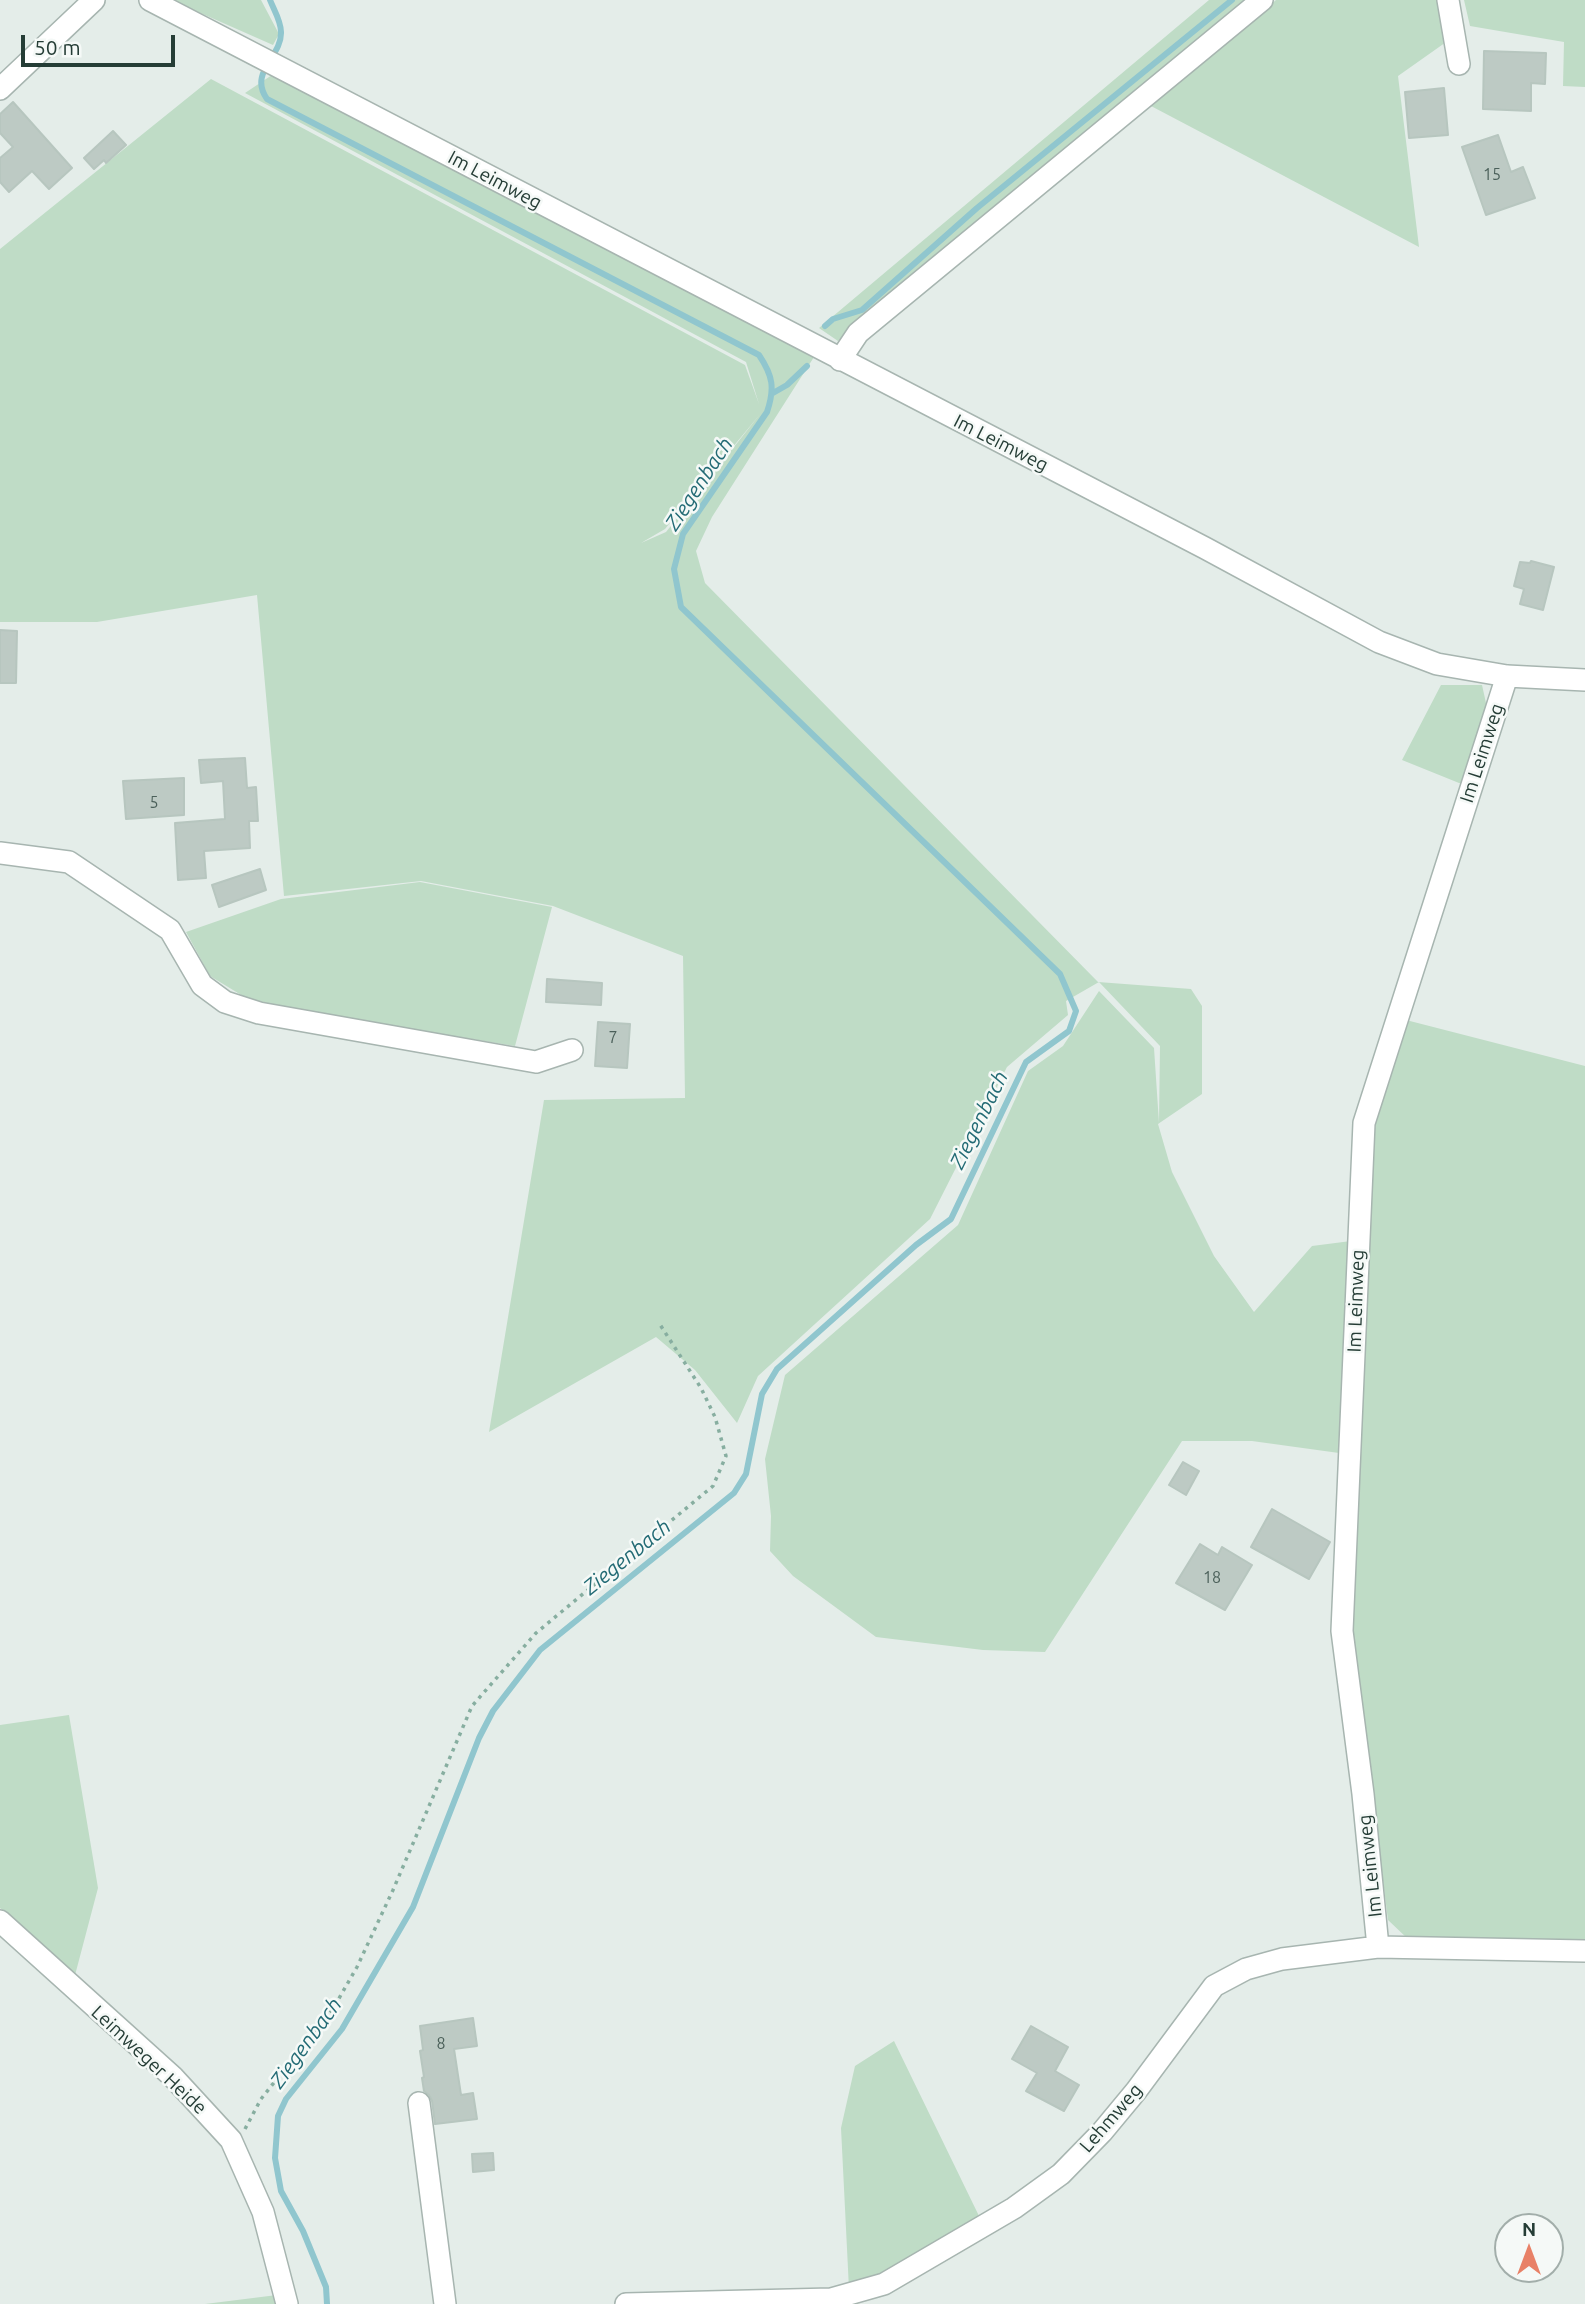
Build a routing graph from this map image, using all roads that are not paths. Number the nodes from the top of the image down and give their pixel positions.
1 (94, 0) edge
2 (150, 0) edge
3 (1262, 0) edge
4 (1448, 0) edge
5 (1459, 64) dead end
6 (0, 89) edge
7 (840, 360) junction
8 (1507, 676) junction
9 (1585, 680) edge
10 (0, 853) edge
11 (572, 1050) dead end
12 (0, 1921) edge
13 (1378, 1947) junction
14 (1585, 1951) edge
15 (419, 2103) dead end
16 (287, 2304) edge
17 (445, 2304) edge
18 (626, 2304) edge

1 - 6 street
2 - 7 street, Im Leimweg
3 - 7 street
4 - 5 street
7 - 8 street, Im Leimweg
8 - 9 street, Im Leimweg
8 - 13 street, Im Leimweg
10 - 11 street
12 - 16 street, Leimweger Heide
13 - 14 street, Lehmweg
13 - 18 street, Lehmweg
15 - 17 street

